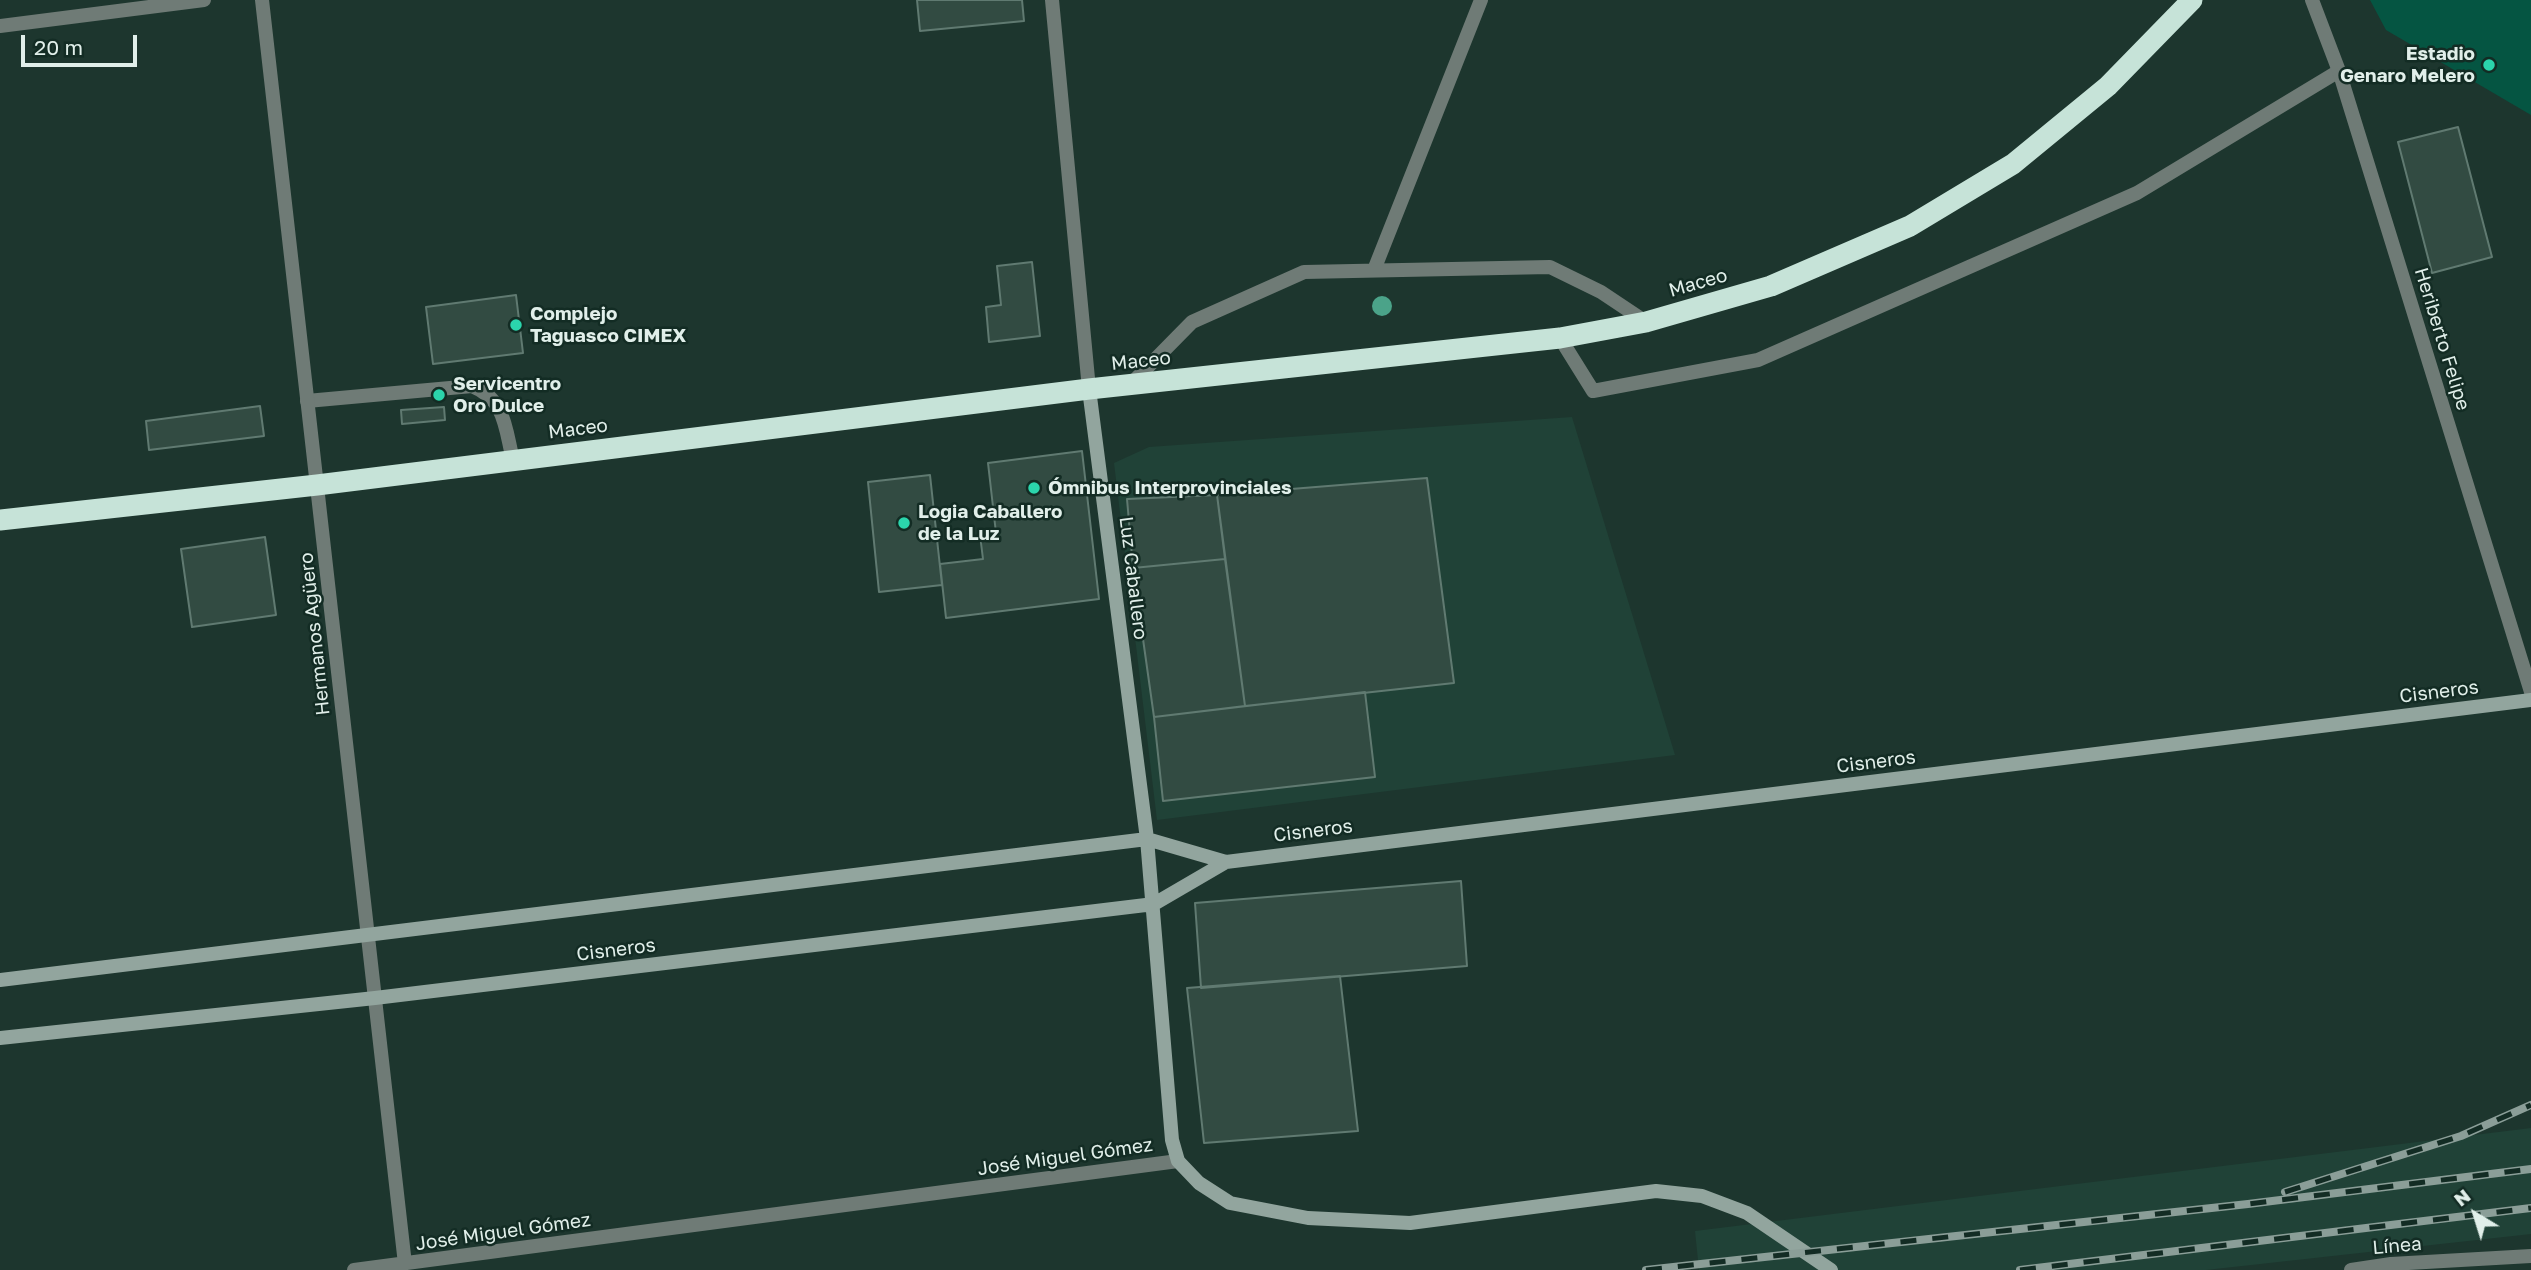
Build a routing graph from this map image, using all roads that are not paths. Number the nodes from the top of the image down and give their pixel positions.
1 (204, 0) edge
2 (262, 0) edge
3 (1052, 0) edge
4 (1481, 0) edge
5 (2192, 0) edge
6 (2312, 0) edge
7 (0, 26) edge
8 (2339, 71) junction
9 (1374, 270) junction
10 (1646, 322) junction
11 (1560, 338) junction
12 (1130, 385) junction
13 (1089, 389) junction
14 (307, 401) junction
15 (513, 460) junction
16 (317, 485) junction
17 (0, 520) edge
18 (2531, 692) edge
19 (2531, 700) edge
20 (1147, 839) junction
21 (1226, 862) junction
22 (1154, 904) junction
23 (368, 936) junction
24 (0, 980) edge
25 (375, 998) junction
26 (0, 1038) edge
27 (1178, 1161) junction
28 (2531, 1256) edge
29 (405, 1264) junction
30 (354, 1270) edge
31 (1831, 1270) edge
32 (2351, 1270) edge

1 - 7 street
2 - 14 street, Hermanos Agüero
3 - 13 street, Luz Caballero
4 - 9 street
5 - 10 highway, Maceo
6 - 8 street, Heriberto Felipe
8 - 11 street
8 - 18 street, Heriberto Felipe
9 - 10 street
9 - 12 street
10 - 11 highway, Maceo
11 - 12 highway, Maceo
12 - 13 highway, Maceo
13 - 15 highway, Maceo
13 - 20 street, Luz Caballero
14 - 15 street
14 - 16 street, Hermanos Agüero
15 - 16 highway, Maceo
16 - 17 highway, Maceo
16 - 23 street, Hermanos Agüero
19 - 21 street, Cisneros
20 - 21 street, Cisneros
20 - 22 street, Luz Caballero
20 - 23 street, Cisneros
21 - 22 street, Cisneros
22 - 25 street, Cisneros
22 - 27 street, Luz Caballero
23 - 24 street, Cisneros
23 - 25 street, Hermanos Agüero
25 - 26 street, Cisneros
25 - 29 street, Hermanos Agüero
27 - 29 street, José Miguel Gómez
27 - 31 street, José Miguel Gómez
28 - 32 street, Línea
29 - 30 street, José Miguel Gómez

